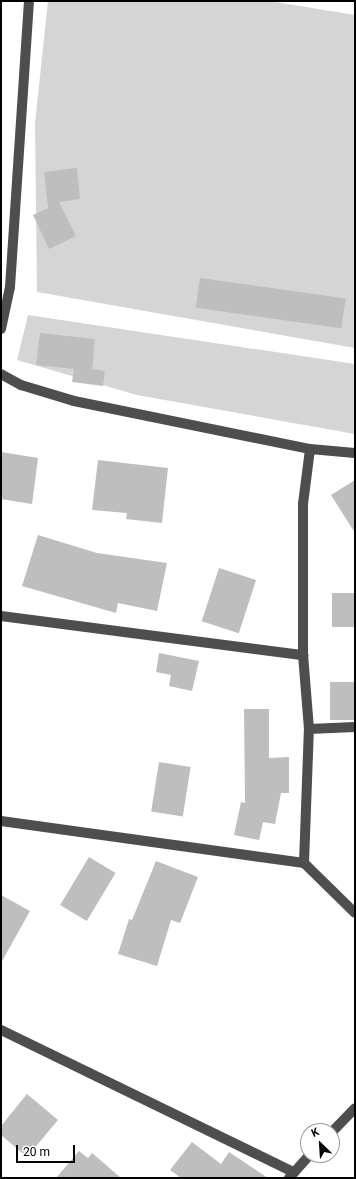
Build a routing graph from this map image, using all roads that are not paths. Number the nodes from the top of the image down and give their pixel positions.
1 (29, 1) edge
2 (1, 329) edge
3 (1, 374) edge
4 (310, 449) junction
5 (355, 453) edge
6 (1, 616) edge
7 (303, 655) junction
8 (355, 727) edge
9 (308, 729) junction
10 (1, 821) edge
11 (304, 863) junction
12 (355, 913) edge
13 (1, 1030) edge
14 (355, 1108) edge
15 (340, 1124) edge
16 (302, 1163) edge
17 (291, 1175) edge

1 - 2 street
3 - 4 street
4 - 5 street
4 - 7 street
6 - 7 street
7 - 9 street
8 - 9 street
9 - 11 street
10 - 11 street
11 - 12 street
13 - 17 street
14 - 15 street
16 - 17 street

